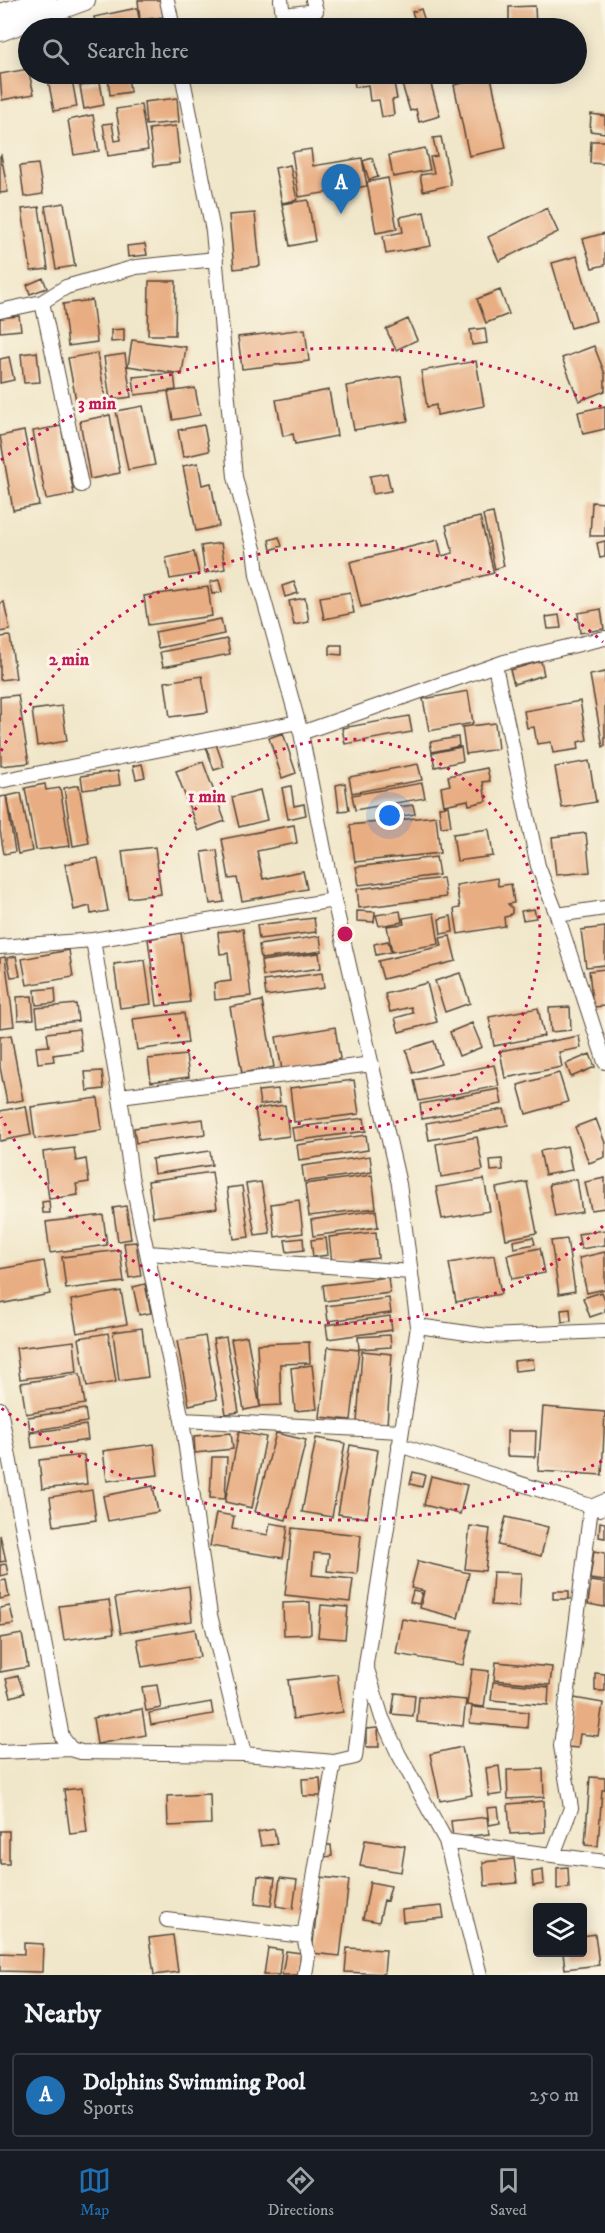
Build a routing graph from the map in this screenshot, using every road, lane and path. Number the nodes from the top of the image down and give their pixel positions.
1 (44, 0) edge
2 (85, 0) edge
3 (167, 0) edge
4 (281, 0) edge
5 (315, 6) edge
6 (0, 14) edge
7 (36, 18) edge
8 (171, 18) edge
9 (18, 24) edge
10 (0, 31) edge
11 (184, 84) edge
12 (216, 259) junction
13 (42, 302) junction
14 (0, 310) edge
15 (81, 485) dead end
16 (605, 638) edge
17 (495, 666) junction
18 (299, 727) junction
19 (0, 781) edge
20 (334, 900) junction
21 (605, 908) edge
22 (557, 915) junction
23 (93, 940) junction
24 (0, 948) edge
25 (605, 1062) edge
26 (372, 1064) junction
27 (120, 1096) junction
28 (148, 1253) junction
29 (411, 1272) junction
30 (418, 1326) junction
31 (605, 1330) edge
32 (0, 1409) edge
33 (182, 1420) junction
34 (400, 1438) junction
35 (605, 1501) edge
36 (598, 1508) edge
37 (366, 1664) junction
38 (70, 1749) junction
39 (0, 1752) edge
40 (243, 1754) junction
41 (334, 1762) junction
42 (446, 1841) junction
43 (553, 1855) junction
44 (605, 1862) edge
45 (167, 1920) dead end
46 (304, 1936) junction
47 (305, 1975) edge
48 (480, 1975) edge

1 - 6 street
2 - 7 street
3 - 8 street
4 - 5 street
9 - 10 street
11 - 12 street
12 - 13 street
12 - 18 street
13 - 14 street
13 - 15 street
16 - 17 street
17 - 18 street
17 - 22 street
18 - 19 street
18 - 20 street
20 - 23 street
20 - 26 street
21 - 22 street
22 - 25 street
23 - 24 street
23 - 27 street
26 - 27 street
26 - 29 street
27 - 28 street
28 - 29 street
28 - 33 street
29 - 30 street
30 - 31 street
30 - 34 street
32 - 38 street
33 - 34 street
33 - 40 street
34 - 36 street
34 - 37 street
35 - 36 street
36 - 43 street
37 - 41 street
37 - 42 street
38 - 39 street
38 - 40 street
40 - 41 street
41 - 46 street
42 - 43 street
42 - 48 street
43 - 44 street
45 - 46 street
46 - 47 street

